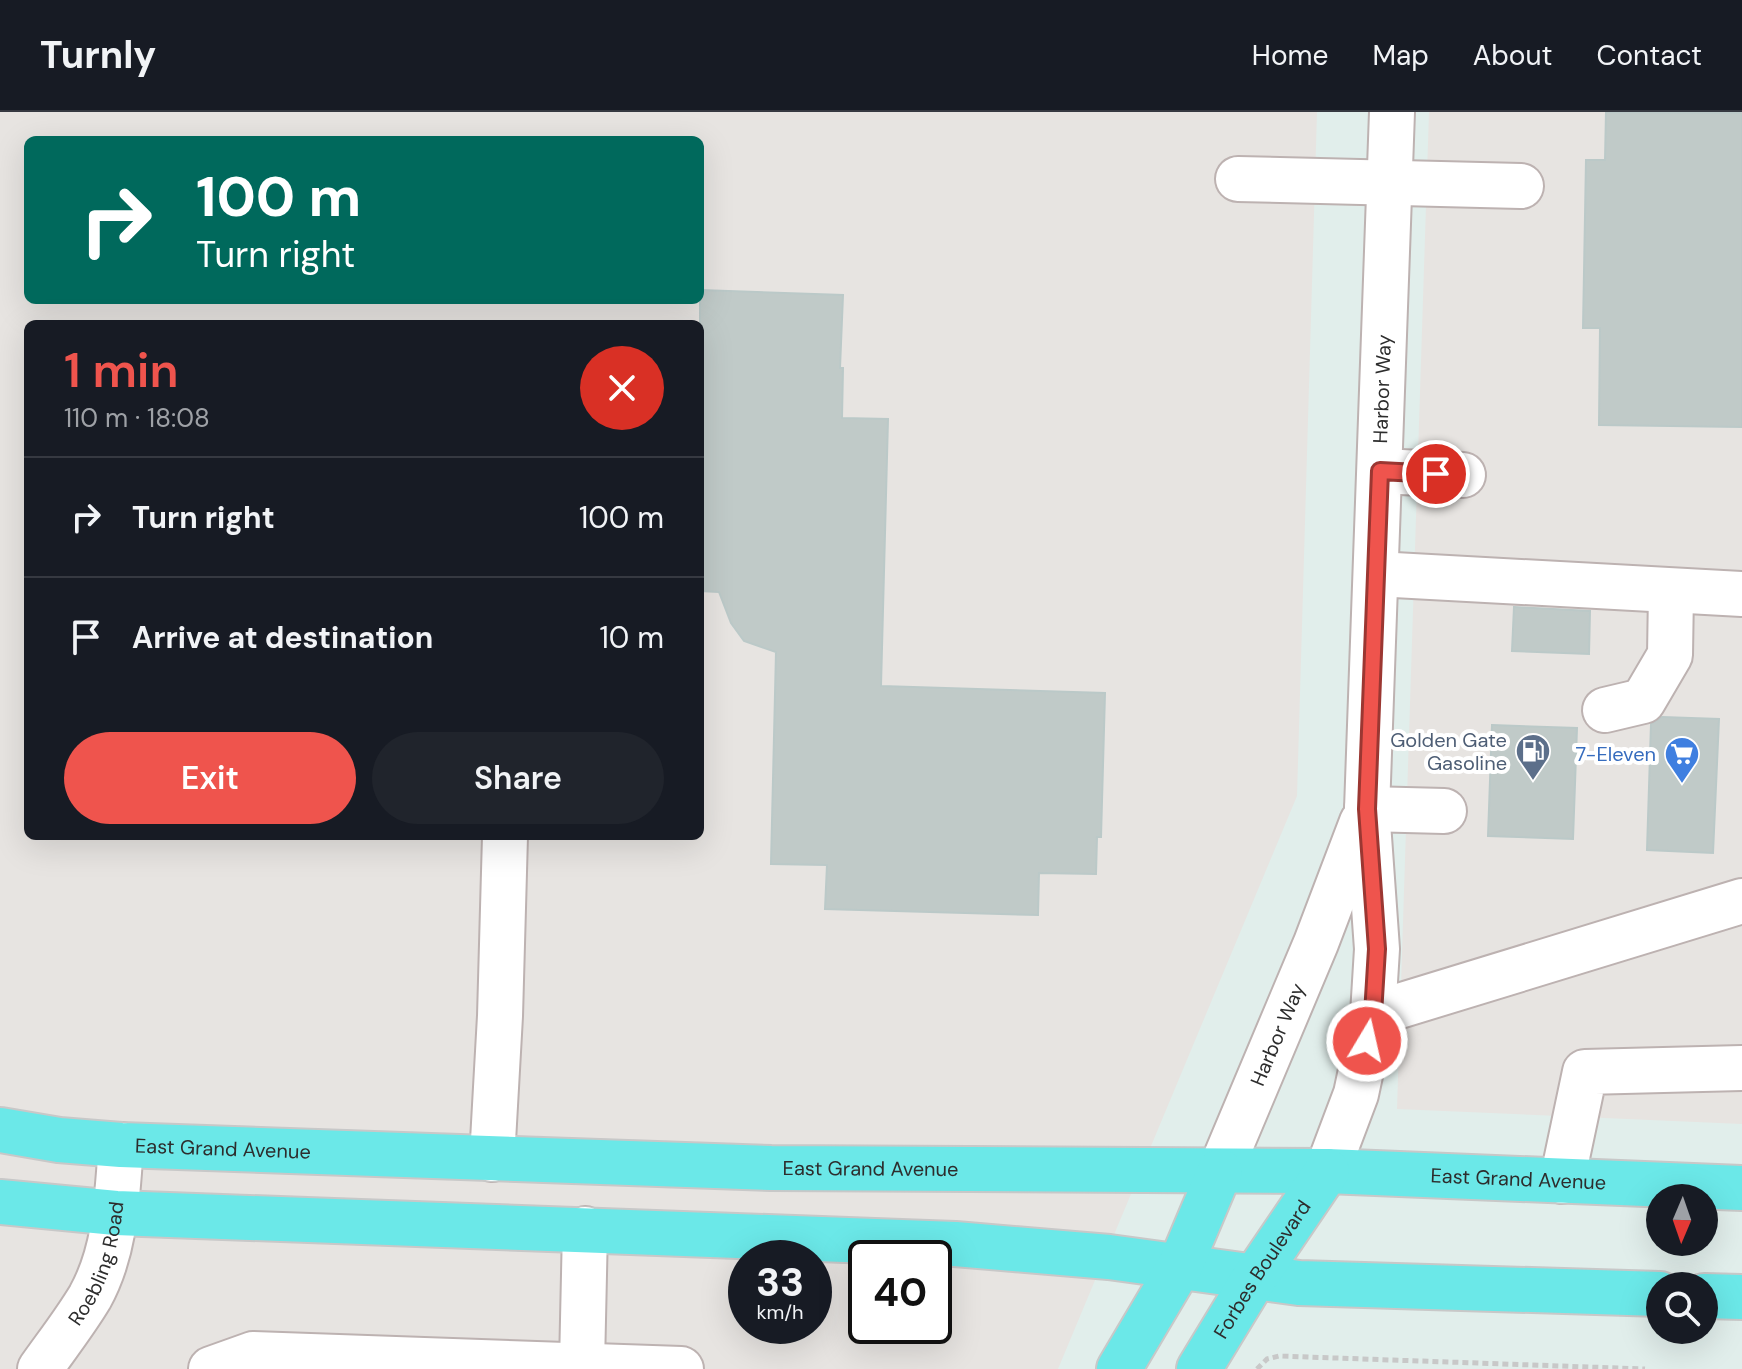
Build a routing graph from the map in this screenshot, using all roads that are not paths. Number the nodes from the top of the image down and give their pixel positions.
1 (1392, 112) edge
2 (1238, 179) dead end
3 (1390, 184) junction
4 (1521, 186) dead end
5 (1380, 471) junction
6 (1463, 475) dead end
7 (1376, 574) junction
8 (1671, 592) junction
9 (1742, 594) edge
10 (1605, 710) dead end
11 (1367, 809) junction
12 (1444, 811) dead end
13 (505, 840) edge
14 (1742, 901) edge
15 (1373, 1014) junction
16 (1742, 1068) edge
17 (0, 1130) edge
18 (121, 1145) junction
19 (492, 1159) junction
20 (1220, 1171) junction
21 (1327, 1171) junction
22 (1562, 1181) junction
23 (1742, 1188) edge
24 (0, 1202) edge
25 (116, 1213) junction
26 (585, 1229) junction
27 (1180, 1266) junction
28 (1255, 1277) junction
29 (1646, 1294) edge
30 (1718, 1296) edge
31 (1742, 1297) edge
32 (582, 1365) junction
33 (40, 1369) edge
34 (211, 1369) edge
35 (681, 1369) edge
36 (1119, 1369) edge
37 (1199, 1369) edge

1 - 3 street, Harbor Way
2 - 3 street
3 - 4 street
3 - 5 street, Harbor Way
5 - 6 street
5 - 7 street, Harbor Way
7 - 8 street
7 - 11 street, Harbor Way
8 - 9 street
8 - 10 street
11 - 12 street
11 - 15 street, Harbor Way
11 - 20 street, Harbor Way
13 - 19 street
14 - 15 street
15 - 21 street, Harbor Way
16 - 22 street
17 - 18 main road, East Grand Avenue
18 - 19 main road, East Grand Avenue
18 - 25 street, Roebling Road
19 - 20 main road, East Grand Avenue
20 - 21 main road, East Grand Avenue
20 - 27 main road
21 - 22 main road, East Grand Avenue
21 - 28 main road, Forbes Boulevard
22 - 23 main road, East Grand Avenue
24 - 25 main road
25 - 26 main road
25 - 33 street, Roebling Road
26 - 27 main road
26 - 32 street
27 - 28 main road
27 - 36 main road
28 - 29 main road
28 - 37 main road, Forbes Boulevard
30 - 31 main road
32 - 34 street
32 - 35 street

